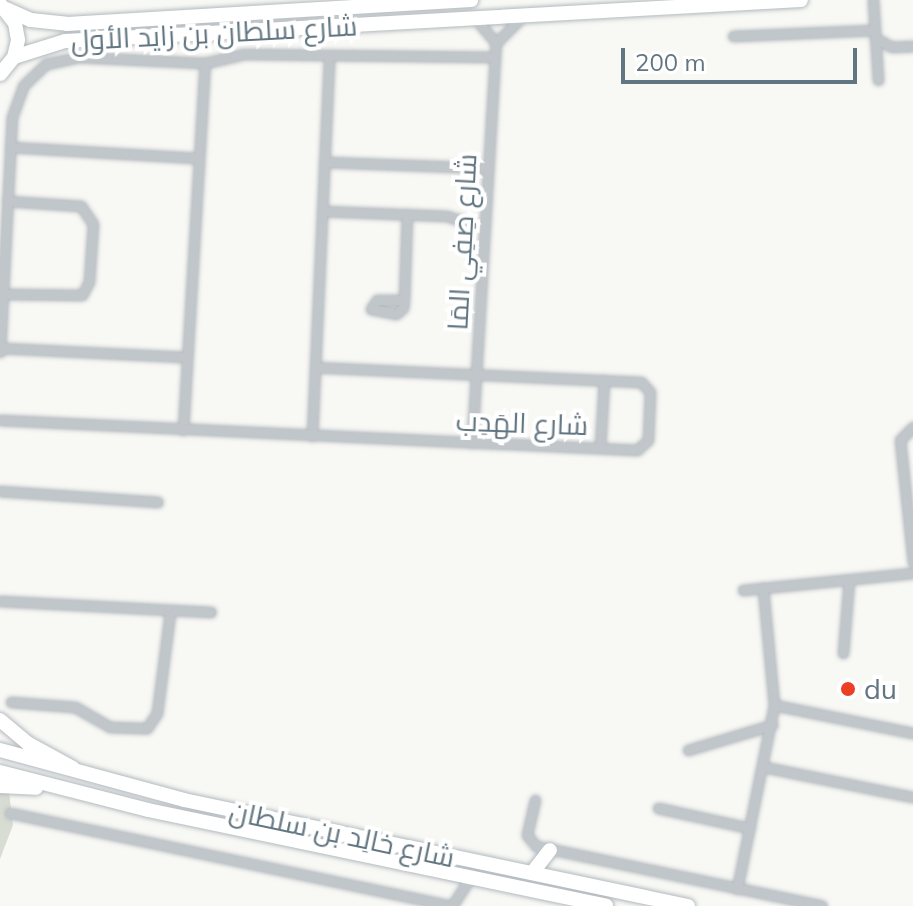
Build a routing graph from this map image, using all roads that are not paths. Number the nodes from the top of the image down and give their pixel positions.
1 (456, 0) edge
2 (471, 0) edge
3 (801, 0) edge
4 (873, 0) edge
5 (383, 3) edge
6 (2, 5) edge
7 (523, 15) junction
8 (475, 18) junction
9 (875, 34) junction
10 (733, 36) dead end
11 (496, 43) junction
12 (913, 46) edge
13 (329, 55) junction
14 (14, 57) junction
15 (495, 57) junction
16 (205, 63) junction
17 (0, 74) edge
18 (878, 80) dead end
19 (10, 147) junction
20 (197, 158) junction
21 (324, 162) junction
22 (488, 168) junction
23 (7, 201) junction
24 (322, 211) junction
25 (407, 214) junction
26 (469, 223) dead end
27 (3, 294) junction
28 (404, 300) dead end
29 (0, 350) edge
30 (186, 357) junction
31 (315, 367) junction
32 (477, 374) junction
33 (604, 380) junction
34 (0, 420) edge
35 (913, 427) edge
36 (183, 430) junction
37 (312, 436) junction
38 (472, 443) junction
39 (600, 448) junction
40 (0, 491) edge
41 (158, 502) dead end
42 (913, 562) edge
43 (913, 573) edge
44 (849, 580) junction
45 (763, 588) junction
46 (743, 590) dead end
47 (0, 601) edge
48 (211, 612) dead end
49 (170, 613) junction
50 (843, 653) dead end
51 (11, 702) dead end
52 (774, 705) junction
53 (0, 720) edge
54 (772, 725) junction
55 (913, 733) edge
56 (0, 750) edge
57 (688, 750) dead end
58 (764, 767) junction
59 (0, 772) edge
60 (82, 776) junction
61 (0, 786) edge
62 (73, 791) junction
63 (913, 797) edge
64 (535, 800) dead end
65 (658, 808) dead end
66 (10, 813) dead end
67 (750, 828) junction
68 (550, 850) junction
69 (447, 873) junction
70 (532, 873) junction
71 (470, 878) junction
72 (737, 889) junction
73 (453, 903) edge
74 (606, 906) edge
75 (688, 906) edge
76 (822, 906) edge

1 - 2 main road, شارع سلطان بن زايد الأول
1 - 5 main road, شارع سلطان بن زايد الأول
3 - 7 main road, شارع سلطان بن زايد الأول
4 - 9 street
5 - 6 main road, شارع سلطان بن زايد الأول
6 - 14 main road
7 - 8 main road, شارع سلطان بن زايد الأول
7 - 11 street
8 - 11 street
8 - 14 main road, شارع سلطان بن زايد الأول
9 - 10 street
9 - 12 street
9 - 18 street
11 - 15 street, شارع صِفِي المَا
13 - 15 street
13 - 16 street
13 - 21 street
14 - 17 main road
15 - 22 street, شارع صِفِي المَا
16 - 19 street
16 - 20 street
19 - 20 street
19 - 23 street
20 - 30 street
21 - 22 street
21 - 24 street
22 - 32 street, شارع صِفِي المَا
23 - 27 street
23 - 27 street
24 - 25 street
24 - 31 street
25 - 26 street
25 - 28 street
27 - 29 street
29 - 30 street
30 - 36 street
31 - 32 street, شارع الهَدِب
31 - 37 street
32 - 33 street, شارع الهَدِب
32 - 38 street, شارع صِفِي المَا
33 - 39 street
33 - 39 street, شارع الهَدِب
34 - 36 street, شارع الهَدِب
35 - 42 street
36 - 37 street, شارع الهَدِب
37 - 38 street, شارع الهَدِب
38 - 39 street, شارع الهَدِب
40 - 41 street
43 - 44 street
44 - 45 street
44 - 50 street
45 - 46 street
45 - 52 street
47 - 49 street
48 - 49 street
49 - 51 street
52 - 54 street
52 - 55 street
53 - 60 main road
54 - 57 street
54 - 58 street
56 - 60 main road, شارع خالِد بن سلطان
58 - 63 street
58 - 67 street
59 - 62 main road, شارع خالِد بن سلطان
60 - 70 main road, شارع خالِد بن سلطان
61 - 62 main road
62 - 69 main road, شارع خالِد بن سلطان
64 - 68 street
65 - 67 street
66 - 73 street
67 - 72 street
68 - 70 main road
68 - 72 street
69 - 71 main road, شارع خالِد بن سلطان
69 - 73 street
70 - 75 main road, شارع خالِد بن سلطان
71 - 73 street
71 - 74 main road, شارع خالِد بن سلطان
72 - 76 street

